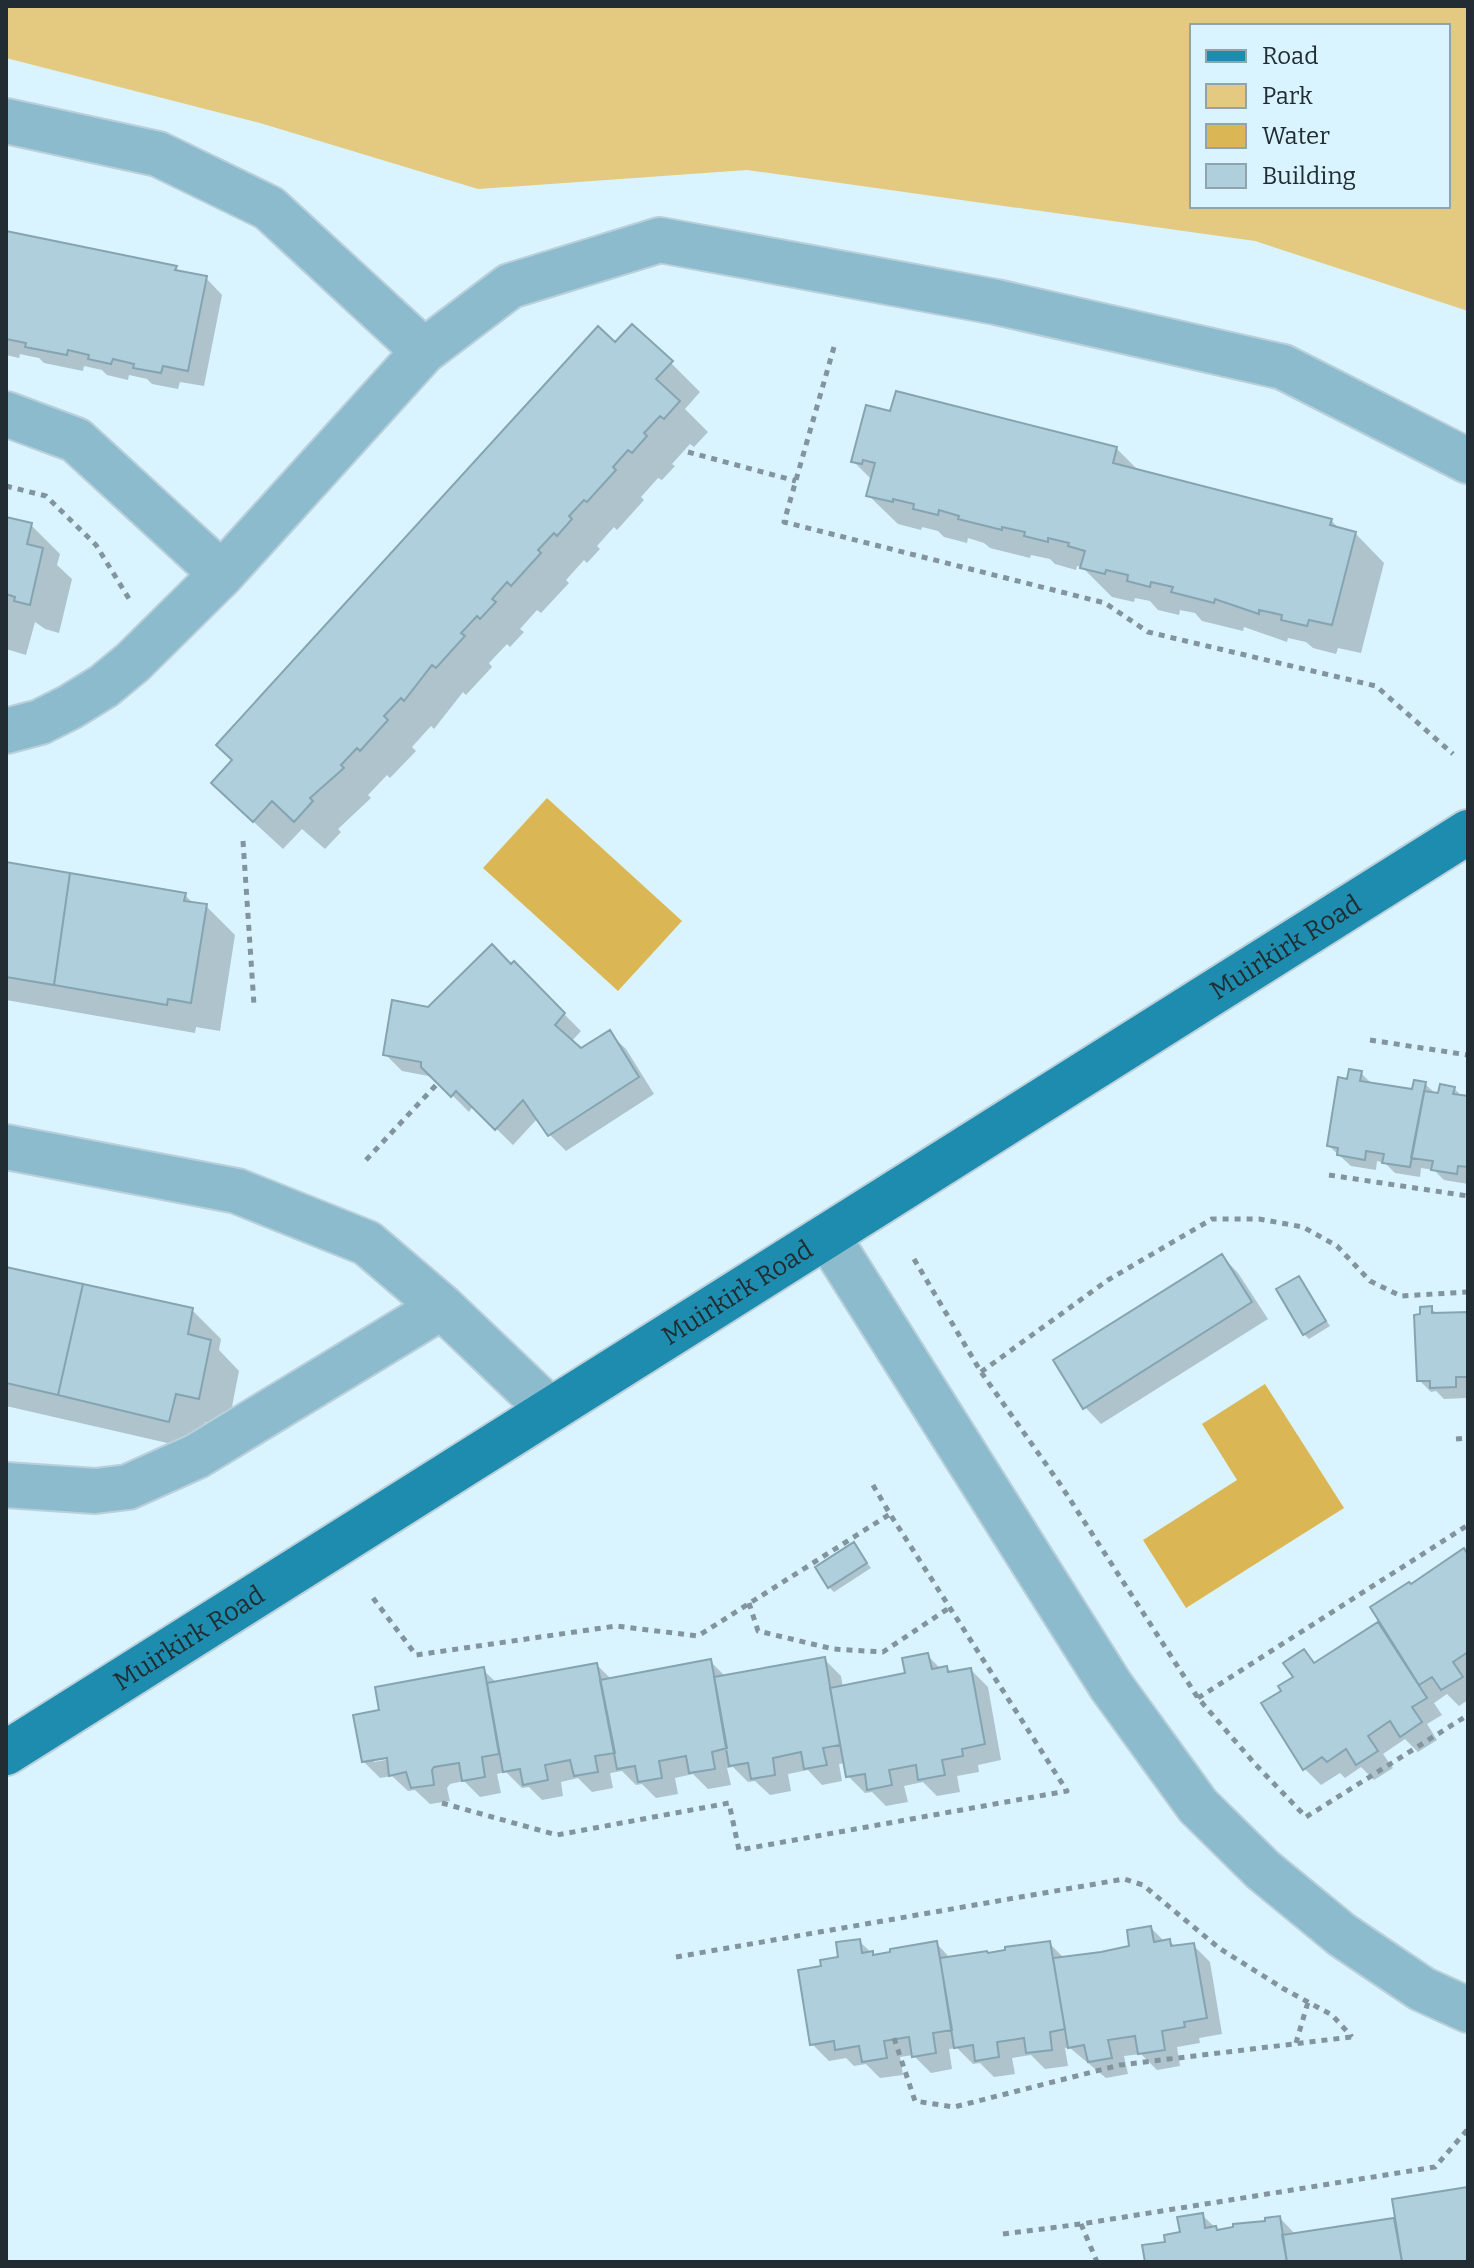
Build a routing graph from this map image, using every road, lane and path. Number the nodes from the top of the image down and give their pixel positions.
1 (6, 121) edge
2 (834, 347) dead end
3 (424, 351) junction
4 (6, 414) edge
5 (688, 452) dead end
6 (1468, 461) edge
7 (796, 481) junction
8 (6, 486) edge
9 (222, 574) junction
10 (155, 641) junction
11 (6, 731) edge
12 (1453, 754) dead end
13 (1468, 832) edge
14 (243, 841) dead end
15 (254, 1005) dead end
16 (1370, 1040) dead end
17 (1468, 1055) edge
18 (437, 1084) dead end
19 (6, 1147) edge
20 (366, 1160) dead end
21 (1329, 1175) dead end
22 (1468, 1196) edge
23 (828, 1237) junction
24 (914, 1259) dead end
25 (1468, 1292) edge
26 (442, 1307) junction
27 (981, 1372) junction
28 (550, 1410) junction
29 (1468, 1438) edge
30 (1456, 1439) dead end
31 (870, 1480) dead end
32 (6, 1485) edge
33 (890, 1514) junction
34 (1468, 1525) edge
35 (373, 1598) dead end
36 (749, 1603) junction
37 (949, 1608) junction
38 (1198, 1698) junction
39 (1468, 1715) edge
40 (6, 1753) edge
41 (442, 1803) dead end
42 (676, 1957) dead end
43 (1308, 2002) junction
44 (1468, 2010) edge
45 (894, 2038) dead end
46 (1296, 2043) junction
47 (1468, 2129) edge
48 (1081, 2224) junction
49 (1003, 2234) dead end
50 (1097, 2262) edge

1 - 3 lane
2 - 7 path
3 - 6 lane
3 - 9 lane
4 - 9 lane
5 - 7 path
7 - 12 path
8 - 10 path
9 - 10 lane
10 - 11 lane
13 - 23 main road, Muirkirk Road
14 - 15 path
16 - 17 path
18 - 20 path
19 - 26 lane
21 - 22 path
23 - 28 main road, Muirkirk Road
23 - 44 lane
24 - 27 path
25 - 27 path
26 - 28 lane
26 - 32 lane
27 - 38 path
28 - 40 main road, Muirkirk Road
29 - 30 path
31 - 33 path
33 - 36 path
33 - 37 path
34 - 38 path
35 - 36 path
36 - 37 path
37 - 41 path
38 - 39 path
42 - 43 path
43 - 46 path
43 - 46 path
45 - 46 path
47 - 48 path
48 - 49 path
48 - 50 path

